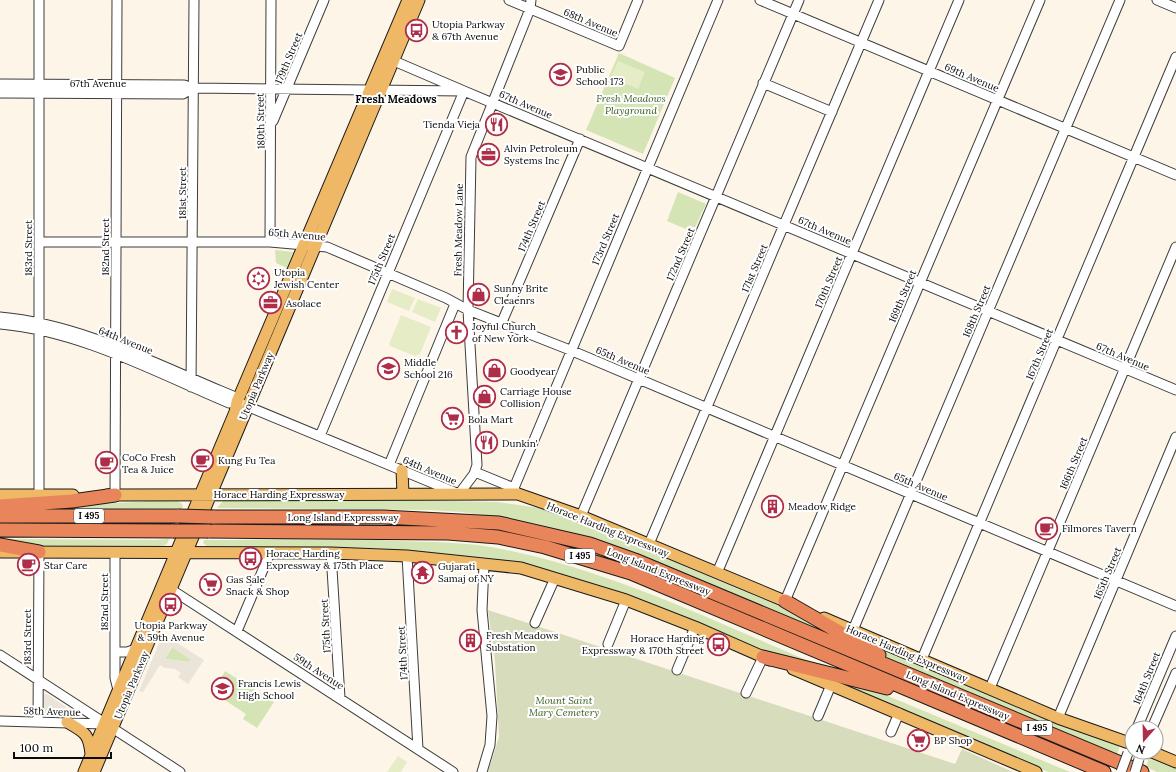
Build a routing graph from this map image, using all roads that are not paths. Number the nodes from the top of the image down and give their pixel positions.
1 (39, 0) edge
2 (117, 0) edge
3 (194, 0) edge
4 (271, 0) edge
5 (324, 0) edge
6 (408, 0) edge
7 (419, 0) edge
8 (509, 0) edge
9 (638, 0) edge
10 (718, 0) edge
11 (760, 0) edge
12 (799, 0) edge
13 (879, 0) edge
14 (960, 0) edge
15 (1040, 0) edge
16 (1120, 0) edge
17 (1157, 0) edge
18 (530, 4) edge
19 (1176, 8) edge
20 (793, 14) junction
21 (861, 43) junction
22 (1176, 57) edge
23 (394, 61) junction
24 (929, 71) junction
25 (764, 83) junction
26 (0, 84) edge
27 (193, 88) junction
28 (271, 88) junction
29 (287, 88) junction
30 (116, 89) junction
31 (376, 89) junction
32 (39, 90) junction
33 (464, 91) junction
34 (0, 93) edge
35 (998, 100) junction
36 (493, 102) junction
37 (832, 112) junction
38 (272, 124) junction
39 (1066, 129) junction
40 (580, 139) junction
41 (1134, 157) junction
42 (648, 167) junction
43 (1176, 175) edge
44 (716, 196) junction
45 (784, 225) junction
46 (39, 242) junction
47 (116, 242) junction
48 (193, 242) junction
49 (270, 242) junction
50 (310, 245) junction
51 (1176, 247) edge
52 (852, 254) junction
53 (387, 273) junction
54 (920, 282) junction
55 (455, 304) junction
56 (468, 310) junction
57 (988, 311) junction
58 (0, 317) edge
59 (502, 322) junction
60 (0, 324) edge
61 (39, 326) junction
62 (1057, 340) junction
63 (115, 350) junction
64 (570, 350) junction
65 (1124, 369) junction
66 (639, 379) junction
67 (191, 383) junction
68 (1176, 390) edge
69 (243, 404) junction
70 (707, 408) junction
71 (320, 436) junction
72 (775, 437) junction
73 (1176, 437) edge
74 (389, 464) junction
75 (843, 465) junction
76 (402, 470) junction
77 (475, 472) junction
78 (516, 491) junction
79 (205, 494) junction
80 (404, 494) junction
81 (458, 494) junction
82 (911, 494) junction
83 (0, 495) edge
84 (115, 495) junction
85 (39, 496) junction
86 (0, 506) edge
87 (0, 516) edge
88 (581, 516) junction
89 (979, 523) junction
90 (0, 530) edge
91 (0, 544) edge
92 (649, 544) junction
93 (0, 552) edge
94 (39, 552) junction
95 (175, 552) junction
96 (187, 552) junction
97 (1048, 552) junction
98 (115, 553) junction
99 (270, 553) junction
100 (332, 553) junction
101 (407, 556) junction
102 (484, 565) junction
103 (717, 573) junction
104 (555, 578) junction
105 (1115, 580) junction
106 (172, 590) junction
107 (626, 600) junction
108 (785, 601) junction
109 (1176, 606) edge
110 (535, 623) dead end
111 (695, 627) junction
112 (853, 630) junction
113 (237, 631) junction
114 (1176, 636) edge
115 (608, 644) dead end
116 (136, 649) junction
117 (115, 652) junction
118 (0, 655) edge
119 (763, 657) junction
120 (922, 659) junction
121 (677, 670) dead end
122 (1176, 673) edge
123 (38, 680) junction
124 (931, 684) junction
125 (831, 685) junction
126 (990, 688) junction
127 (118, 690) junction
128 (746, 693) dead end
129 (340, 698) junction
130 (928, 698) junction
131 (899, 713) junction
132 (818, 716) dead end
133 (1058, 718) junction
134 (1140, 720) edge
135 (1155, 720) edge
136 (0, 721) edge
137 (38, 721) junction
138 (66, 722) junction
139 (108, 726) junction
140 (891, 732) dead end
141 (1124, 742) edge
142 (418, 749) junction
143 (91, 754) junction
144 (1164, 757) edge
145 (1125, 760) edge
146 (1141, 761) edge
147 (1176, 762) edge
148 (84, 772) edge
149 (94, 772) edge
150 (179, 772) edge
151 (453, 772) edge
152 (482, 772) edge
153 (1036, 772) edge
154 (1104, 772) edge
155 (1121, 772) edge
156 (1135, 772) edge

1 - 32 street, 183rd Street
2 - 30 street, 182nd Street
3 - 27 street, 181st Street
4 - 28 street, 180th Street
5 - 29 street, 179th Street
6 - 31 main road, Utopia Parkway
7 - 23 main road, Utopia Parkway
8 - 18 street, 68th Avenue
9 - 18 street, 68th Avenue
10 - 42 street, 173rd Street
11 - 20 street, 69th Avenue
12 - 20 street, 172nd Street
13 - 21 street, 171st Street
14 - 24 street, 170th Street
15 - 35 street, 169th Street
16 - 39 street, 168th Street
17 - 19 street
18 - 36 street, Fresh Meadow Lane
20 - 21 street, 69th Avenue
20 - 25 street, 172nd Street
21 - 24 street, 69th Avenue
21 - 37 street, 171st Street
22 - 41 street, 167th Street
23 - 31 main road, Utopia Parkway
23 - 33 street, 67th Avenue
24 - 35 street, 69th Avenue
24 - 52 street, 170th Street
25 - 37 street
25 - 44 street, 172nd Street
26 - 32 street, 67th Avenue
27 - 28 street, 67th Avenue
27 - 30 street, 67th Avenue
27 - 48 street, 181st Street
28 - 29 street, 67th Avenue
28 - 38 street, 180th Street
29 - 31 street, 67th Avenue
29 - 38 street, 179th Street
30 - 32 street, 67th Avenue
30 - 47 street, 182nd Street
31 - 33 street, 67th Avenue
31 - 50 main road, Utopia Parkway
32 - 34 street, 67th Avenue
32 - 46 street, 183rd Street
33 - 36 street, 67th Avenue
33 - 53 street, 175th Street
35 - 39 street, 69th Avenue
35 - 54 street, 169th Street
36 - 40 street, 67th Avenue
36 - 56 street, Fresh Meadow Lane
37 - 45 street, 171st Street
38 - 49 street, 180th Street
39 - 41 street, 69th Avenue
39 - 57 street, 168th Street
40 - 42 street, 67th Avenue
40 - 59 street, 174th Street
41 - 43 street, 69th Avenue
41 - 62 street, 167th Street
42 - 44 street, 67th Avenue
42 - 64 street, 173rd Street
44 - 45 street, 67th Avenue
44 - 66 street, 172nd Street
45 - 52 street, 67th Avenue
45 - 70 street, 171st Street
46 - 47 street, 65th Avenue
46 - 61 street, 183rd Street
47 - 48 street, 65th Avenue
47 - 63 street, 182nd Street
48 - 49 street, 65th Avenue
48 - 67 street, 181st Street
49 - 50 street, 65th Avenue
50 - 53 street, 65th Avenue
50 - 69 main road, Utopia Parkway
51 - 65 street, 166th Street
52 - 54 street, 67th Avenue
52 - 72 street, 170th Street
53 - 55 street, 65th Avenue
53 - 71 street, 175th Street
54 - 57 street, 67th Avenue
54 - 75 street, 169th Street
55 - 56 street, 65th Avenue
55 - 74 street
56 - 59 street, 65th Avenue
56 - 77 street, Fresh Meadow Lane
57 - 62 street, 67th Avenue
57 - 82 street, 168th Street
58 - 61 street, 64th Avenue
59 - 64 street, 65th Avenue
60 - 61 street, 64th Avenue
61 - 63 street, 64th Avenue
61 - 85 street, 183rd Street
62 - 65 street, 67th Avenue
62 - 89 street, 167th Street
63 - 67 street, 64th Avenue
63 - 84 street, 182nd Street
64 - 66 street, 65th Avenue
64 - 78 street, 173rd Street
65 - 68 street, 67th Avenue
65 - 97 street, 166th Street
66 - 70 street, 65th Avenue
66 - 88 street, 172nd Street
67 - 69 street, 64th Avenue
69 - 71 street, 64th Avenue
69 - 79 main road, Utopia Parkway
70 - 72 street, 65th Avenue
70 - 92 street, 171st Street
71 - 74 street, 64th Avenue
72 - 75 street, 65th Avenue
72 - 103 street, 170th Street
73 - 105 street, 165th Street
74 - 76 street, 64th Avenue
75 - 82 street, 65th Avenue
75 - 108 street, 169th Street
76 - 80 main road
76 - 81 street, 64th Avenue
77 - 78 street
77 - 81 street
78 - 81 main road, Horace Harding Expressway
78 - 88 main road, Horace Harding Expressway
79 - 80 main road, Horace Harding Expressway
79 - 84 main road, Horace Harding Expressway
79 - 95 main road, Utopia Parkway
79 - 96 main road, Utopia Parkway
80 - 81 main road, Horace Harding Expressway
82 - 89 street, 65th Avenue
82 - 112 street, 168th Street
83 - 85 main road, Horace Harding Expressway
84 - 85 main road, Horace Harding Expressway
84 - 86 highway
87 - 124 highway, Long Island Expressway / I 495, bridge
88 - 92 main road, Horace Harding Expressway
89 - 97 street, 65th Avenue
89 - 120 street, 167th Street
90 - 130 highway, Long Island Expressway / I 495, bridge
91 - 94 highway
92 - 103 main road, Horace Harding Expressway
93 - 94 main road
94 - 98 main road
94 - 123 street, 183rd Street
95 - 96 main road
95 - 98 main road
95 - 116 main road, Utopia Parkway
96 - 99 main road
96 - 106 main road, Utopia Parkway
97 - 105 street, 65th Avenue
97 - 126 street, 166th Street
98 - 117 street, 182nd Street
99 - 100 main road
99 - 113 street
100 - 101 main road
100 - 129 street, 175th Street
101 - 102 main road
101 - 142 street, 174th Street
102 - 104 main road
102 - 152 street
103 - 108 main road, Horace Harding Expressway
104 - 107 main road
104 - 110 street
105 - 109 street, 65th Avenue
105 - 133 street, 165th Street
106 - 113 street, 59th Avenue
106 - 139 main road, Utopia Parkway
107 - 111 main road
107 - 115 street
108 - 112 main road, Horace Harding Expressway
108 - 124 highway
111 - 119 main road
111 - 121 street
112 - 120 main road, Horace Harding Expressway
113 - 129 street, 59th Avenue
114 - 134 street, 164th Street
116 - 117 street
116 - 127 main road, Utopia Parkway
117 - 127 street, 182nd Street
118 - 123 street
119 - 125 main road
119 - 128 street
119 - 130 highway
120 - 126 main road, Horace Harding Expressway
122 - 135 street
123 - 137 street, 183rd Street
123 - 139 street
124 - 146 highway, Long Island Expressway / I 495
125 - 131 main road
125 - 132 street
126 - 133 main road, Horace Harding Expressway
127 - 139 main road, Utopia Parkway
129 - 142 street, 59th Avenue
130 - 154 highway, Long Island Expressway / I 495
131 - 140 street
131 - 153 main road
133 - 141 main road, Horace Harding Expressway
136 - 137 street, 58th Avenue
137 - 138 street, 58th Avenue
138 - 139 street, 58th Avenue
138 - 143 main road
139 - 143 main road, Utopia Parkway
139 - 149 main road, Utopia Parkway
139 - 150 street
142 - 151 street, 59th Avenue
143 - 148 main road, Utopia Parkway
144 - 147 main road
145 - 155 street, bridge
146 - 156 street, bridge

